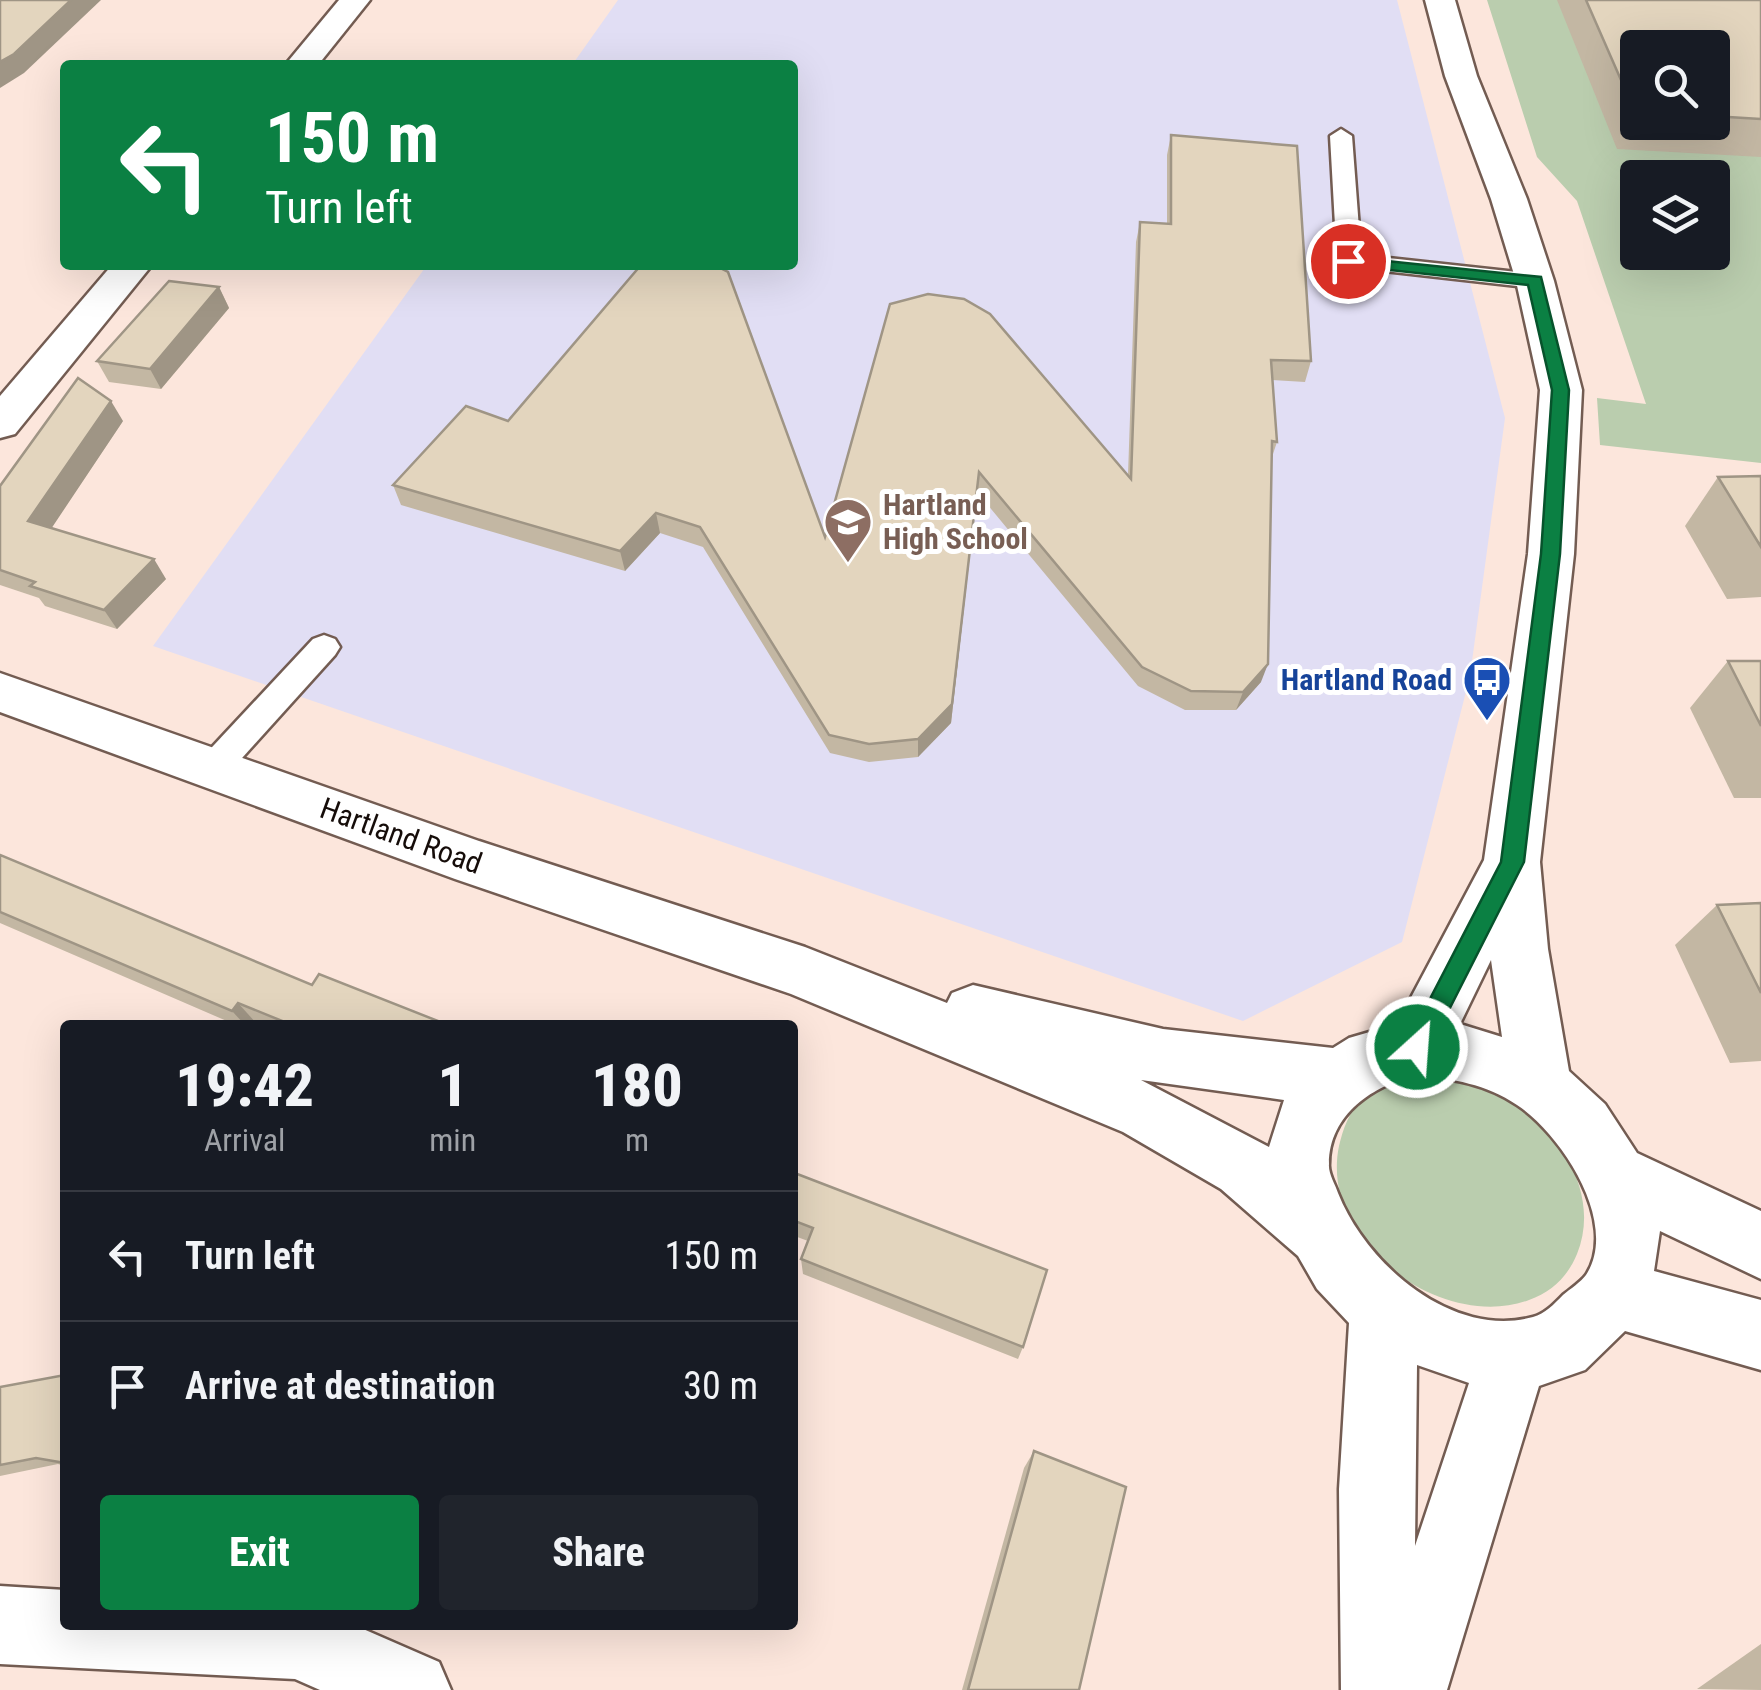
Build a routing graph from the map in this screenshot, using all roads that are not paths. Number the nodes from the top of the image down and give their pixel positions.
1 (355, 0) edge
2 (1440, 0) edge
3 (304, 60) edge
4 (1342, 136) dead end
5 (129, 270) edge
6 (1536, 281) junction
7 (0, 424) edge
8 (324, 647) dead end
9 (0, 692) edge
10 (212, 769) junction
11 (1512, 862) junction
12 (804, 973) junction
13 (1417, 1047) junction
14 (1341, 1078) junction
15 (1540, 1085) junction
16 (1614, 1175) junction
17 (1322, 1233) junction
18 (1761, 1246) edge
19 (1615, 1294) junction
20 (1384, 1310) junction
21 (1761, 1336) edge
22 (1512, 1358) junction
23 (0, 1625) edge
24 (60, 1628) edge
25 (99, 1630) edge
26 (410, 1690) edge
27 (1382, 1690) edge
28 (1406, 1690) edge

1 - 3 street
2 - 6 street
4 - 6 lane
5 - 7 street
6 - 11 street
8 - 10 lane
9 - 10 street, Hartland Road
10 - 12 street, Hartland Road
11 - 13 street
11 - 15 street
12 - 14 street, Hartland Road
12 - 17 street, Hartland Road
13 - 14 street
13 - 15 street
14 - 17 street
15 - 16 street
16 - 18 street
16 - 19 street
17 - 20 street
19 - 21 street
19 - 22 street
20 - 22 street
20 - 27 street
22 - 28 street
23 - 24 street
25 - 26 street

